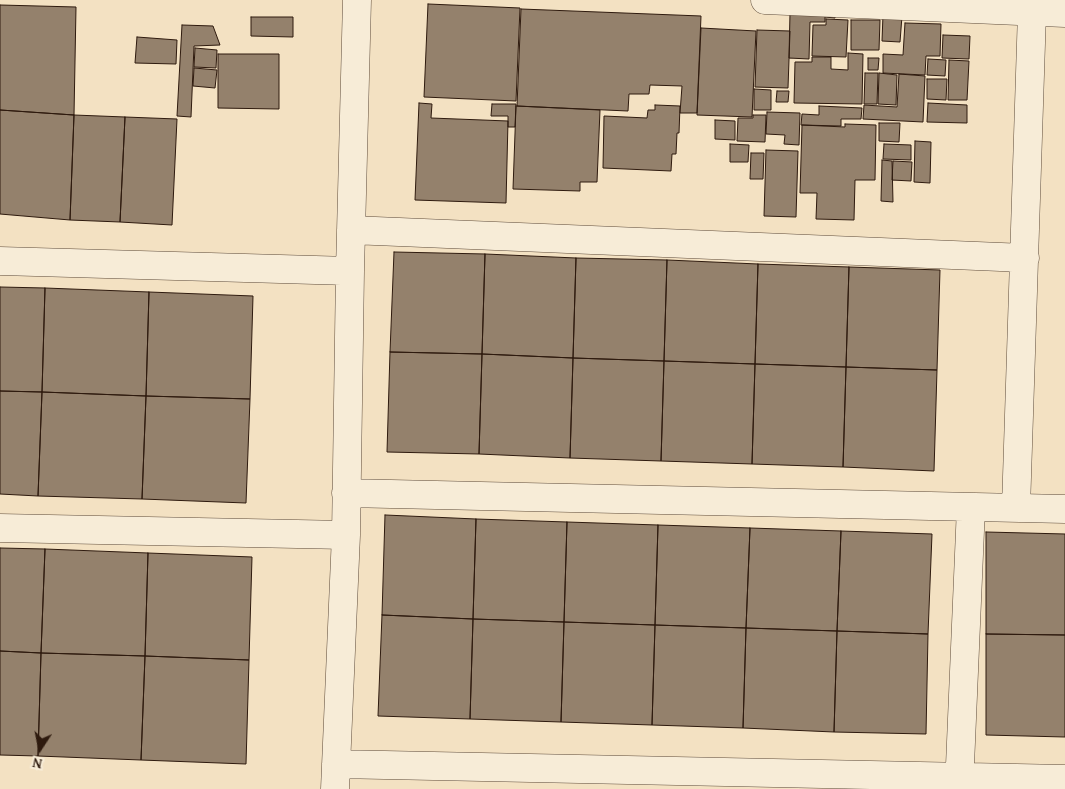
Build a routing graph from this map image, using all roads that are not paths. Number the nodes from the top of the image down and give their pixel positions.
1 (357, 0) edge
2 (765, 0) edge
3 (992, 5) edge
4 (1032, 12) junction
5 (1065, 13) edge
6 (351, 230) junction
7 (1025, 258) junction
8 (0, 260) edge
9 (350, 271) junction
10 (346, 493) junction
11 (971, 507) junction
12 (1016, 508) junction
13 (1065, 509) edge
14 (0, 528) edge
15 (346, 535) junction
16 (335, 777) edge
17 (1065, 779) edge
18 (959, 783) edge

1 - 6 street
2 - 3 street
3 - 4 street
4 - 5 street
4 - 7 street
6 - 7 street
6 - 9 street
7 - 12 street
8 - 9 street
9 - 10 street
10 - 11 street
10 - 15 street
11 - 12 street
11 - 18 street
12 - 13 street
14 - 15 street
15 - 16 street
16 - 18 street
17 - 18 street

